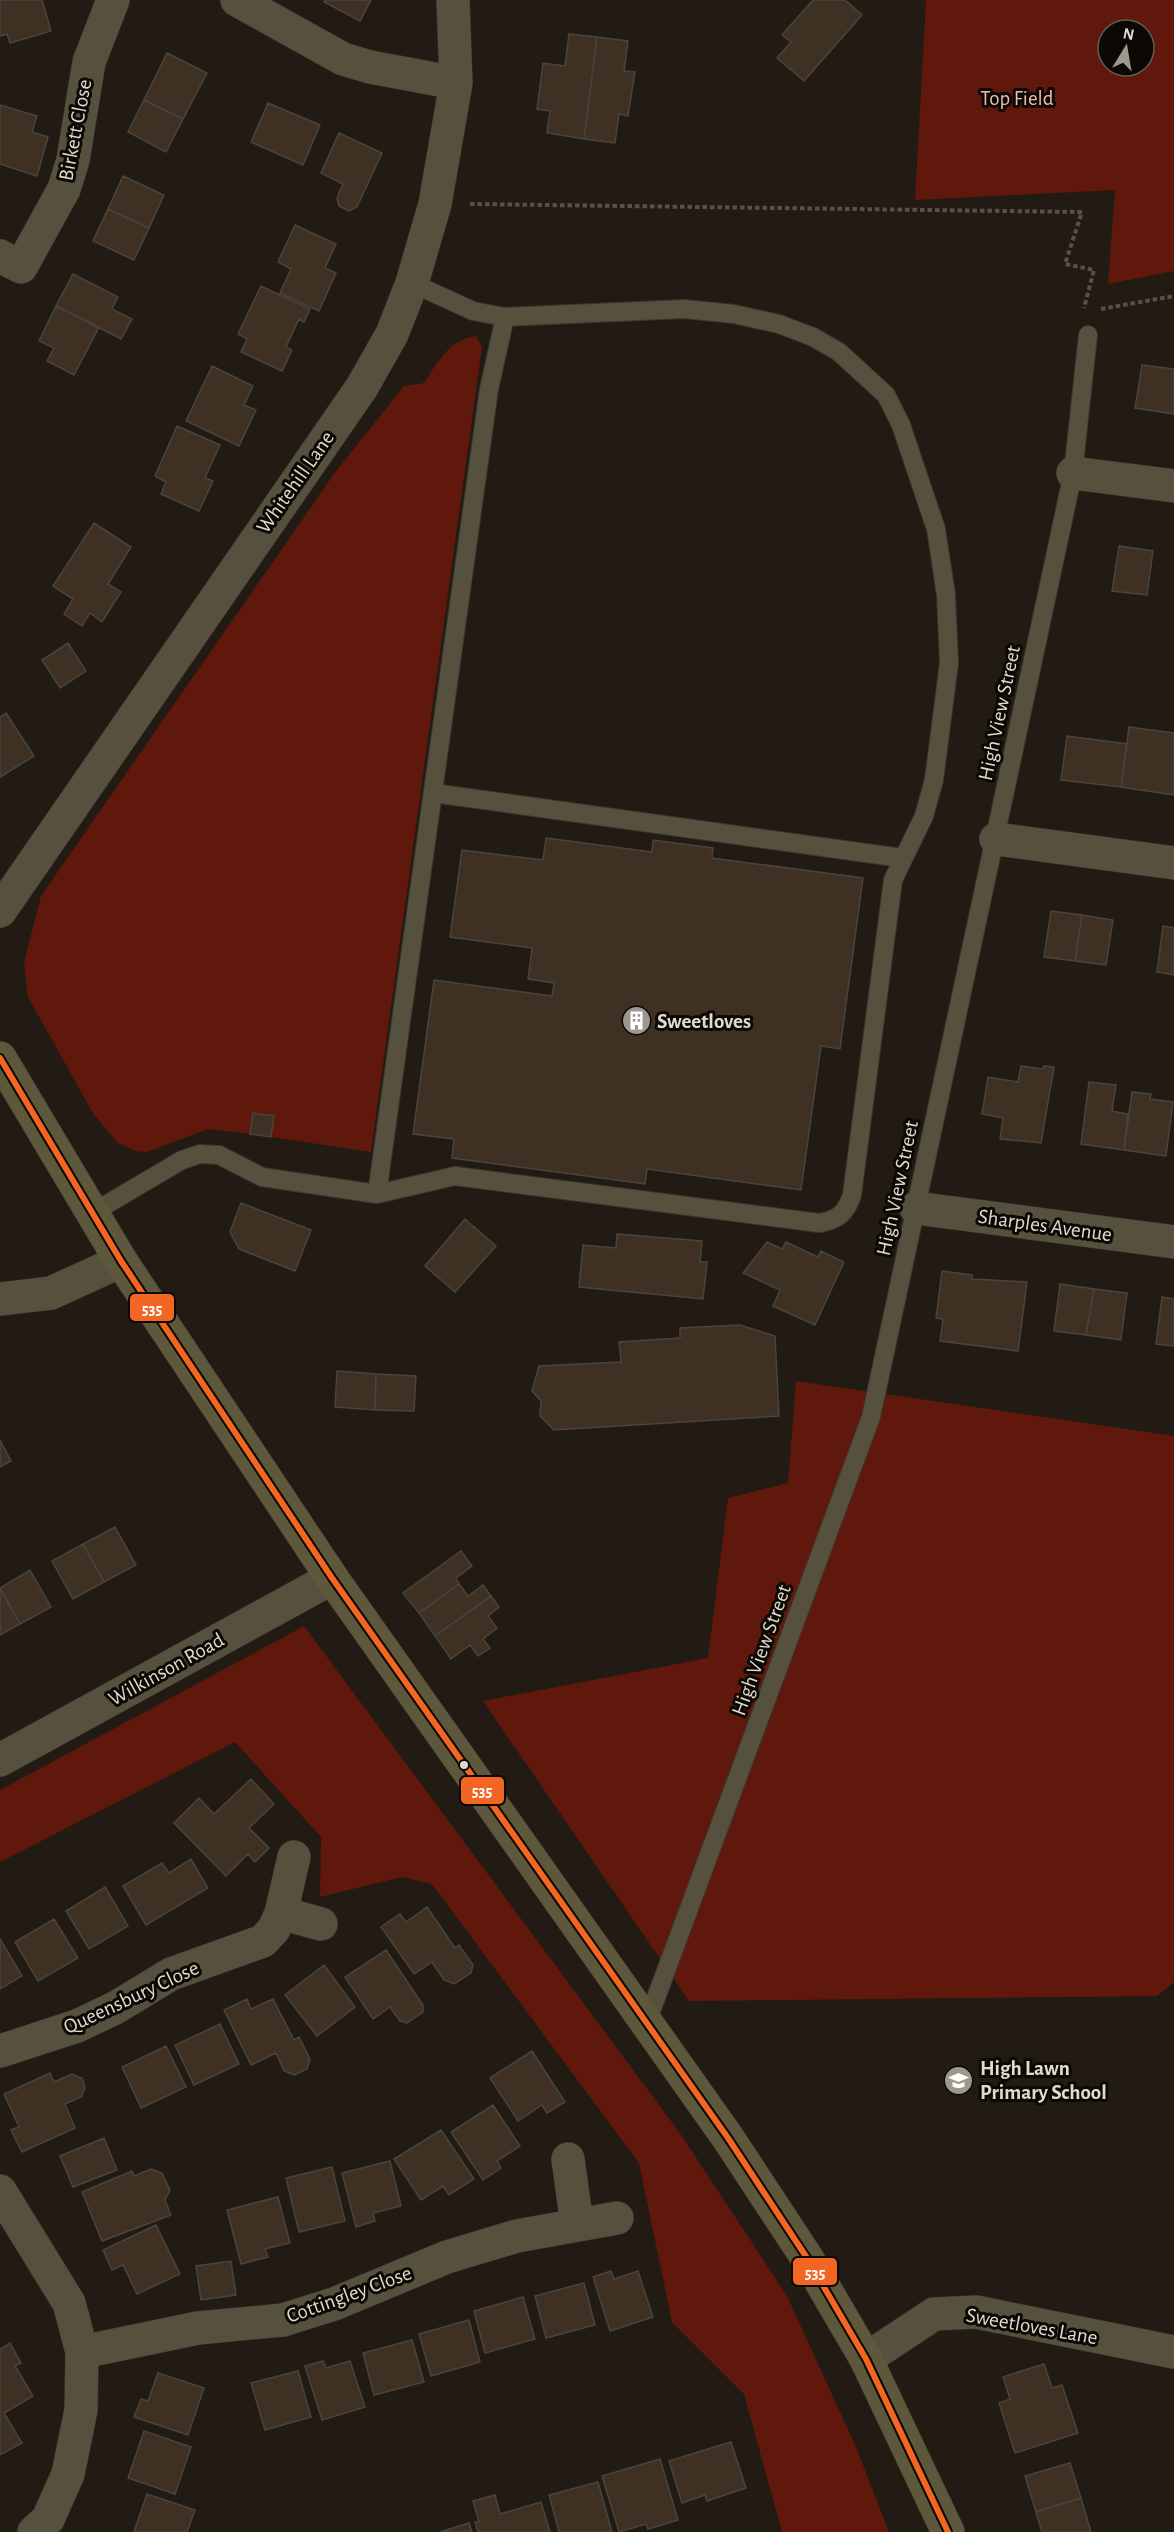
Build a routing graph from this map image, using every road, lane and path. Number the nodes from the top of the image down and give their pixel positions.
1 (113, 0) edge
2 (237, 0) edge
3 (453, 0) edge
4 (456, 83) junction
5 (435, 204) junction
6 (0, 256) edge
7 (412, 283) junction
8 (1174, 296) edge
9 (505, 317) junction
10 (1088, 335) dead end
11 (1073, 472) junction
12 (1174, 486) edge
13 (433, 793) junction
14 (996, 839) junction
15 (902, 858) junction
16 (1174, 863) edge
17 (0, 911) edge
18 (0, 1058) edge
19 (377, 1194) junction
20 (916, 1208) junction
21 (92, 1213) junction
22 (1174, 1242) edge
23 (121, 1261) junction
24 (0, 1299) edge
25 (332, 1578) junction
26 (0, 1760) edge
27 (294, 1857) dead end
28 (281, 1913) junction
29 (321, 1924) dead end
30 (647, 2022) junction
31 (0, 2050) edge
32 (568, 2160) dead end
33 (0, 2191) edge
34 (617, 2218) dead end
35 (577, 2225) junction
36 (82, 2352) junction
37 (1174, 2352) edge
38 (866, 2359) junction
39 (48, 2528) edge
40 (948, 2532) edge

1 - 6 street, Birkett Close
2 - 4 street
3 - 4 street, Whitehill Lane
4 - 5 street, Whitehill Lane
5 - 7 street, Whitehill Lane
5 - 8 path
7 - 9 lane
7 - 17 street, Whitehill Lane
9 - 13 lane
9 - 15 lane
10 - 11 lane, High View Street
11 - 12 street
11 - 14 lane, High View Street
13 - 15 lane
13 - 19 lane
14 - 16 street
14 - 20 lane, High View Street
15 - 19 lane
18 - 21 main road
19 - 21 lane
20 - 22 street, Sharples Avenue
20 - 30 lane, High View Street
21 - 23 main road
23 - 24 street
23 - 25 main road
25 - 26 street, Wilkinson Road
25 - 30 main road
27 - 28 street, Queensbury Close
28 - 29 street
28 - 31 street, Queensbury Close
30 - 38 main road
32 - 35 street
33 - 36 street
34 - 35 street, Cottingley Close
35 - 36 street, Cottingley Close
36 - 39 street
37 - 38 street, Sweetloves Lane
38 - 40 main road

